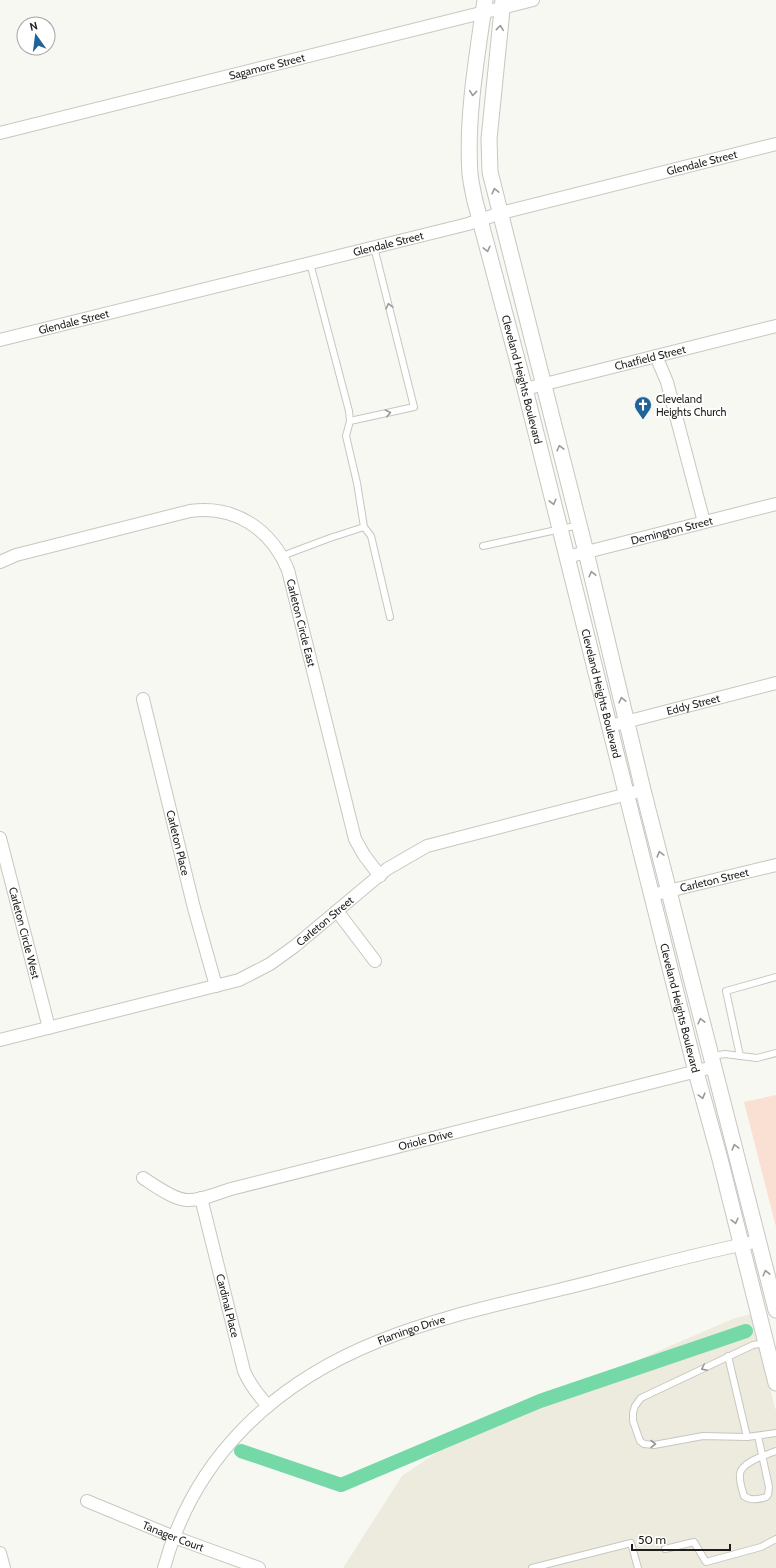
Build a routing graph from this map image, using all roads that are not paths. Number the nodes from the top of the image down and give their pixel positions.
1 (533, 0) edge
2 (503, 4) edge
3 (484, 6) edge
4 (0, 133) edge
5 (776, 144) edge
6 (501, 214) junction
7 (480, 221) junction
8 (374, 247) junction
9 (310, 263) junction
10 (776, 326) edge
11 (0, 340) edge
12 (656, 356) junction
13 (544, 384) junction
14 (525, 389) junction
15 (350, 421) junction
16 (776, 504) edge
17 (704, 522) junction
18 (580, 525) junction
19 (364, 527) junction
20 (560, 530) junction
21 (483, 546) dead end
22 (586, 552) junction
23 (282, 556) junction
24 (567, 557) junction
25 (0, 562) edge
26 (390, 617) dead end
27 (776, 683) edge
28 (142, 699) dead end
29 (627, 721) junction
30 (610, 726) junction
31 (643, 790) junction
32 (626, 794) junction
33 (0, 838) edge
34 (776, 865) edge
35 (380, 876) junction
36 (669, 891) junction
37 (652, 895) junction
38 (337, 911) junction
39 (375, 961) dead end
40 (776, 976) edge
41 (216, 986) junction
42 (49, 1028) junction
43 (0, 1040) edge
44 (776, 1053) edge
45 (740, 1056) junction
46 (712, 1062) junction
47 (696, 1072) junction
48 (143, 1178) dead end
49 (201, 1198) junction
50 (759, 1242) junction
51 (741, 1245) junction
52 (776, 1310) edge
53 (771, 1342) edge
54 (728, 1356) junction
55 (776, 1383) edge
56 (268, 1406) junction
57 (776, 1433) edge
58 (758, 1436) junction
59 (747, 1438) junction
60 (776, 1451) edge
61 (762, 1457) junction
62 (88, 1501) dead end
63 (174, 1537) junction
64 (776, 1539) edge
65 (665, 1550) dead end
66 (0, 1553) edge
67 (4, 1568) edge
68 (164, 1568) edge
69 (259, 1568) edge
70 (532, 1568) edge
71 (638, 1568) edge

1 - 2 street, Sagamore Street
2 - 3 street, Sagamore Street
6 -> 2 street, Cleveland Heights Boulevard
3 - 4 street, Sagamore Street
3 -> 7 street, Cleveland Heights Boulevard
5 - 6 street, Glendale Street
6 - 7 street, Glendale Street
6 - 13 street, Cleveland Heights Boulevard
7 - 8 street, Glendale Street
7 -> 14 street, Cleveland Heights Boulevard
8 - 9 street, Glendale Street
15 -> 8 lane
9 - 11 street, Glendale Street
9 - 15 lane
10 - 12 street, Chatfield Street
12 - 13 street, Chatfield Street
12 - 17 street
13 - 14 street, Chatfield Street
18 -> 13 street, Cleveland Heights Boulevard
14 -> 20 street, Cleveland Heights Boulevard
15 - 19 lane
16 - 17 street, Demington Street
17 - 22 street, Demington Street
18 - 20 lane
18 - 22 street, Cleveland Heights Boulevard
19 - 23 lane
19 - 26 lane
20 - 21 lane
20 - 24 street, Cleveland Heights Boulevard
22 - 24 street, Demington Street
29 -> 22 street, Cleveland Heights Boulevard
23 - 25 street, Carleton Circle East
23 - 35 street, Carleton Circle East
24 - 30 street, Cleveland Heights Boulevard
27 - 29 street, Eddy Street
28 - 41 street, Carleton Place
29 - 30 street, Eddy Street
29 - 31 street, Cleveland Heights Boulevard
30 - 32 street, Cleveland Heights Boulevard
31 - 32 street, Carleton Street
36 -> 31 street, Cleveland Heights Boulevard
32 - 35 street, Carleton Street
32 - 37 street, Cleveland Heights Boulevard
33 - 42 street, Carleton Circle West
34 - 36 street, Carleton Street
35 - 38 street, Carleton Street
36 - 37 street, Carleton Street
46 -> 36 street, Cleveland Heights Boulevard
37 - 47 street, Cleveland Heights Boulevard
38 - 39 street
38 - 41 street, Carleton Street
40 - 45 lane
41 - 42 street, Carleton Street
42 - 43 street, Carleton Street
44 - 45 lane
45 - 46 lane
46 - 47 street, Oriole Drive
50 -> 46 street, Cleveland Heights Boulevard
47 - 49 street, Oriole Drive
47 -> 51 street, Cleveland Heights Boulevard
48 - 49 street, Oriole Drive
49 - 56 street, Cardinal Place
50 - 51 street, Flamingo Drive
52 -> 50 street, Cleveland Heights Boulevard
51 - 53 street, Cleveland Heights Boulevard
51 - 56 street, Flamingo Drive
53 - 54 lane
53 - 55 street, Cleveland Heights Boulevard
54 - 59 lane
54 -> 59 lane
56 - 63 street, Flamingo Drive
57 - 58 lane
58 - 59 lane
58 - 61 lane
60 - 61 lane
61 - 61 lane
62 - 63 street, Tanager Court
63 - 68 street, Flamingo Drive
63 - 69 street, Tanager Court
64 - 65 lane
66 - 67 street
70 - 71 lane

